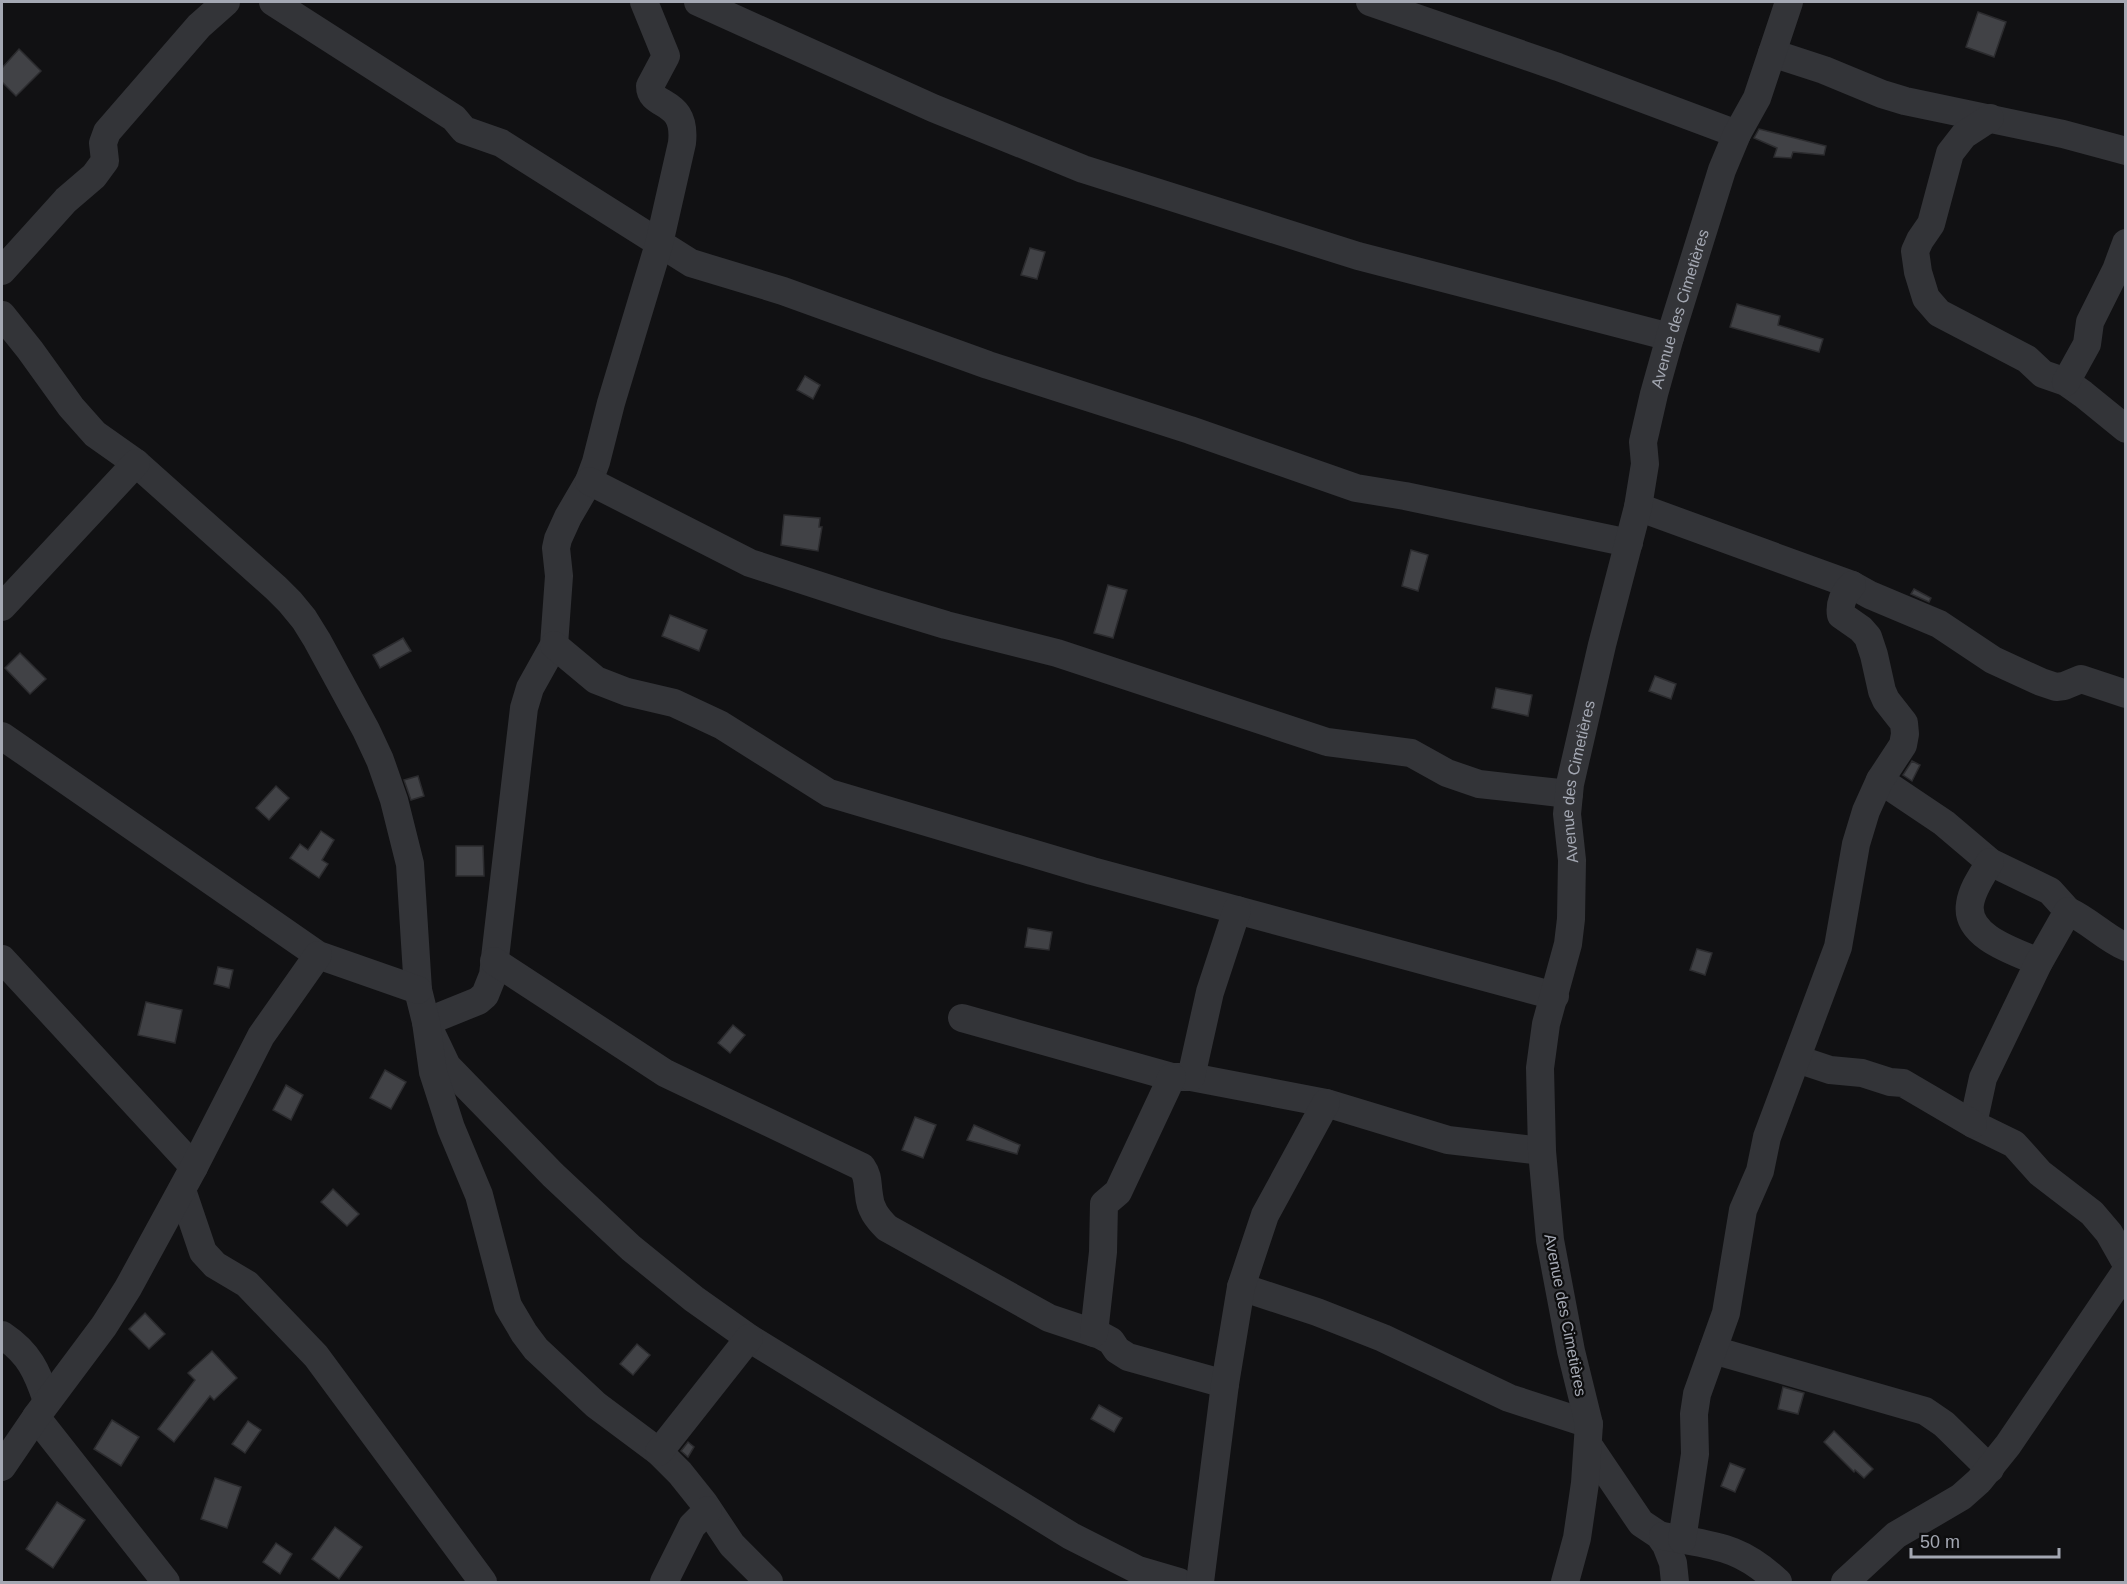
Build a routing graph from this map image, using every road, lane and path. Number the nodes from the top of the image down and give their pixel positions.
1 (226, 2) edge
2 (273, 2) edge
3 (644, 2) edge
4 (698, 2) edge
5 (1370, 2) edge
6 (1789, 2) edge
7 (1772, 53) junction
8 (1990, 118) junction
9 (1737, 134) junction
10 (2126, 151) edge
11 (2126, 243) edge
12 (659, 244) junction
13 (2, 271) edge
14 (2, 315) edge
15 (1670, 337) junction
16 (2066, 382) junction
17 (2126, 429) edge
18 (136, 464) junction
19 (589, 481) junction
20 (1638, 507) junction
21 (1629, 543) junction
22 (1852, 585) junction
23 (2, 607) edge
24 (554, 645) junction
25 (2126, 694) edge
26 (2, 736) edge
27 (1880, 780) junction
28 (1569, 794) junction
29 (1990, 862) junction
30 (1238, 910) junction
31 (2068, 911) junction
32 (2126, 947) edge
33 (318, 955) junction
34 (2, 959) edge
35 (494, 961) junction
36 (2040, 962) junction
37 (527, 983) junction
38 (418, 990) junction
39 (485, 995) junction
40 (1555, 996) junction
41 (962, 1018) dead end
42 (426, 1022) junction
43 (1797, 1059) junction
44 (1182, 1077) junction
45 (1326, 1103) junction
46 (1973, 1124) junction
47 (1542, 1151) junction
48 (188, 1179) junction
49 (2126, 1263) edge
50 (2126, 1271) edge
51 (1241, 1287) junction
52 (1094, 1333) junction
53 (2, 1335) edge
54 (749, 1338) junction
55 (1713, 1350) junction
56 (1225, 1384) junction
57 (42, 1409) junction
58 (1589, 1435) junction
59 (659, 1452) junction
60 (2, 1467) edge
61 (1990, 1469) junction
62 (708, 1510) junction
63 (1670, 1538) junction
64 (1866, 1573) edge
65 (166, 1582) edge
66 (483, 1582) edge
67 (664, 1582) edge
68 (769, 1582) edge
69 (1179, 1582) edge
70 (1200, 1582) edge
71 (1565, 1582) edge
72 (1675, 1582) edge
73 (1778, 1582) edge
74 (1845, 1582) edge

1 - 13 street
2 - 12 street
3 - 12 street
4 - 15 street
5 - 9 street
6 - 7 street, Avenue des Cimetières
7 - 8 street
7 - 9 street, Avenue des Cimetières
8 - 10 street
8 - 16 street
9 - 15 street, Avenue des Cimetières
11 - 16 street
12 - 19 street
12 - 21 street
14 - 18 street
15 - 20 street, Avenue des Cimetières
16 - 17 street
18 - 23 street
18 - 38 street
19 - 24 street
19 - 28 street
20 - 21 street, Avenue des Cimetières
20 - 22 street
21 - 28 street, Avenue des Cimetières
22 - 25 street
22 - 27 street
24 - 30 street
24 - 35 street
26 - 33 street
27 - 29 street
27 - 43 street
28 - 40 street, Avenue des Cimetières
29 - 31 street
29 - 36 street
30 - 40 street
30 - 44 street
31 - 32 street
31 - 36 street
33 - 38 street
33 - 48 street
34 - 48 street
35 - 37 street
35 - 39 street
36 - 46 street
37 - 39 street
37 - 52 street
38 - 42 street
39 - 42 street
40 - 47 street, Avenue des Cimetières
41 - 44 street
42 - 54 street
42 - 59 street
43 - 46 street
43 - 55 street
44 - 45 street
44 - 52 street
45 - 47 street
45 - 51 street
46 - 49 street
47 - 58 street, Avenue des Cimetières
48 - 57 street
48 - 66 street
50 - 61 street
51 - 56 street
51 - 58 street
52 - 56 street
53 - 57 street
54 - 59 street
54 - 69 street
55 - 61 street
55 - 63 street
56 - 70 street
57 - 60 street
57 - 65 street
58 - 63 street
58 - 71 street, Avenue des Cimetières
59 - 62 street
61 - 64 street
62 - 67 street
62 - 68 street
63 - 72 street
63 - 73 street
64 - 74 street

